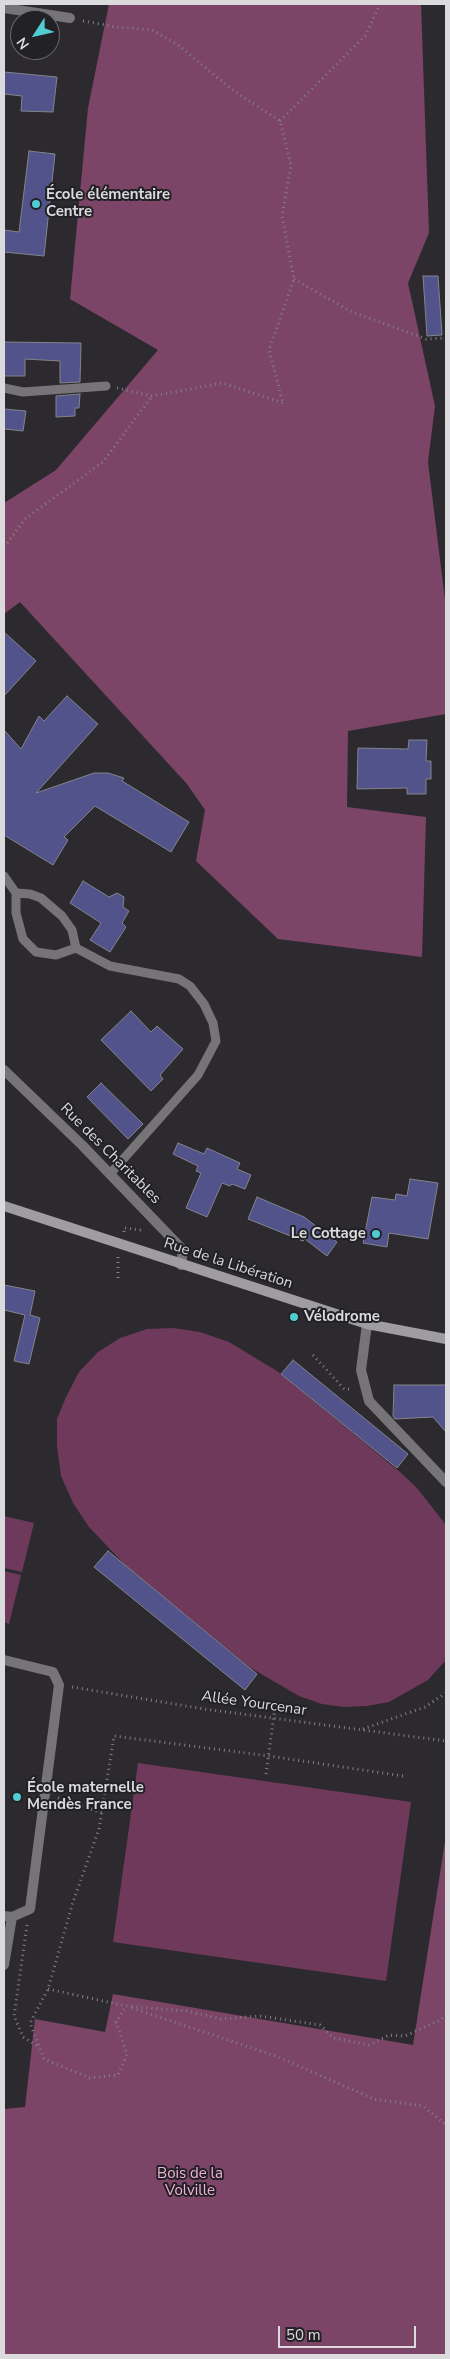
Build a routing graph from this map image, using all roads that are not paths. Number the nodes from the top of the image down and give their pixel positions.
1 (4, 8) edge
2 (70, 18) road end
3 (106, 386) road end
4 (4, 388) edge
5 (4, 876) edge
6 (16, 893) junction
7 (76, 948) junction
8 (4, 1070) edge
9 (110, 1174) junction
10 (4, 1206) edge
11 (181, 1265) junction
12 (367, 1324) junction
13 (446, 1339) edge
14 (446, 1482) edge
15 (4, 1660) edge
16 (8, 1916) edge
17 (4, 1965) edge

1 - 2 street
3 - 4 lane
5 - 6 lane
6 - 7 lane
6 - 7 lane
7 - 9 lane
8 - 9 street, Rue des Charitables
9 - 11 street, Rue des Charitables
10 - 11 main road, Rue de la Libération
11 - 12 main road, Rue de la Libération
12 - 13 main road, Rue de la Libération
12 - 14 street
15 - 16 street
16 - 17 street

